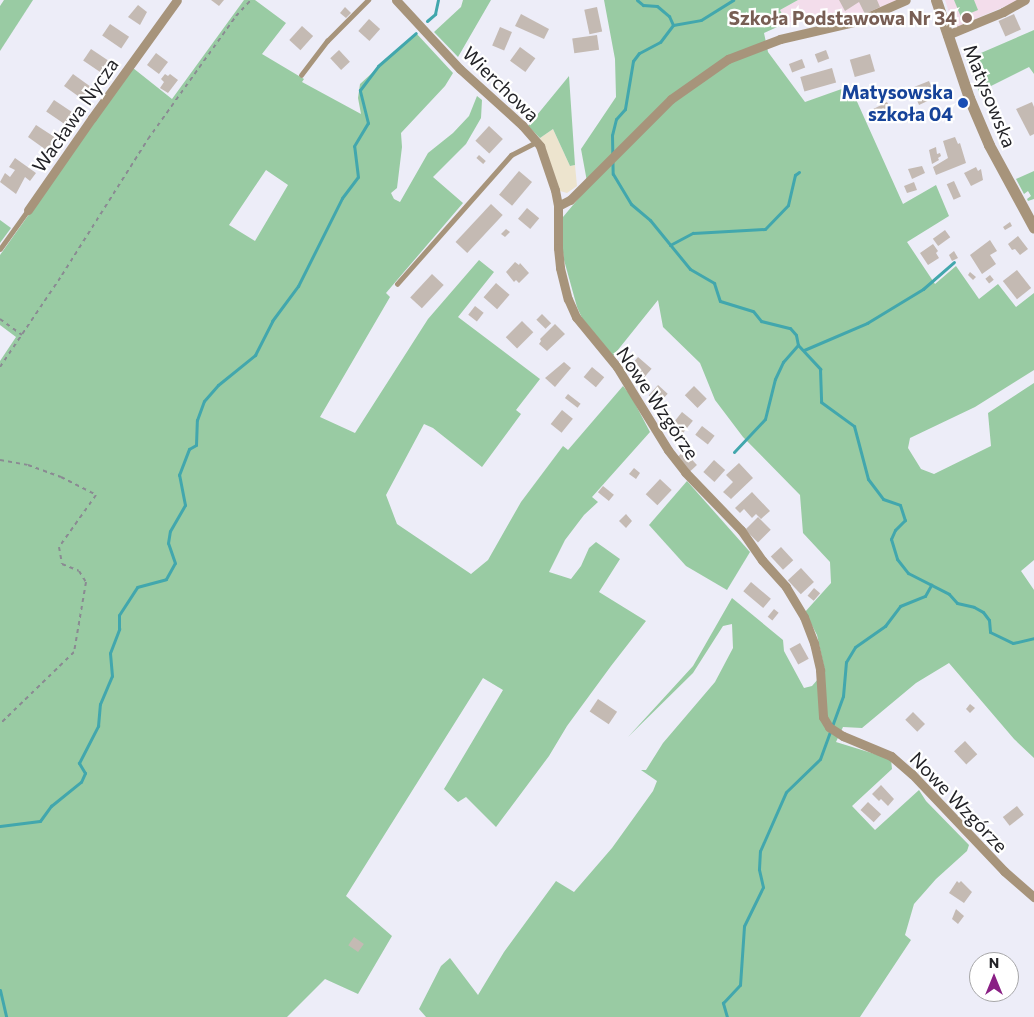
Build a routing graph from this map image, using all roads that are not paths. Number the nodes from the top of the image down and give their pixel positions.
1 (177, 0) edge
2 (368, 0) edge
3 (396, 0) edge
4 (906, 0) edge
5 (936, 0) edge
6 (1025, 0) edge
7 (948, 35) junction
8 (301, 76) dead end
9 (537, 142) junction
10 (558, 206) junction
11 (28, 210) joint
12 (1030, 213) edge
13 (1034, 228) edge
14 (0, 249) edge
15 (397, 284) dead end
16 (1034, 897) edge

1 - 11 street, Wacława Nycza
2 - 8 lane
3 - 9 street, Wierchowa
4 - 10 street
5 - 7 street, Matysowska
6 - 7 street
7 - 12 street, Matysowska
9 - 10 street, Wierchowa
9 - 15 lane
10 - 16 street, Nowe Wzgórze
11 - 14 lane, Wacława Nycza
12 - 13 street, Matysowska

